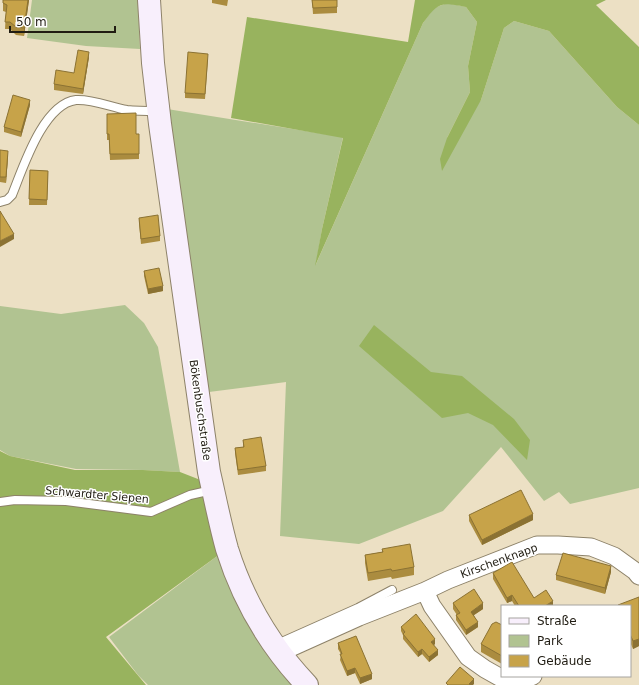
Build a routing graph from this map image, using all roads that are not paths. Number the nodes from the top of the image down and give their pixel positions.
1 (149, 0) edge
2 (158, 111) junction
3 (0, 202) edge
4 (213, 490) junction
5 (0, 502) edge
6 (639, 576) edge
7 (392, 590) dead end
8 (425, 591) junction
9 (277, 649) junction
10 (531, 677) edge
11 (307, 685) edge

1 - 2 main road, Bökenbuschstraße
2 - 3 lane
2 - 4 main road, Bökenbuschstraße
4 - 5 lane, Schwardter Siepen
4 - 9 main road, Bökenbuschstraße
6 - 8 street, Kirschenknapp
7 - 9 lane
8 - 9 street, Kirschenknapp
8 - 10 street
9 - 11 main road, Bökenbuschstraße

